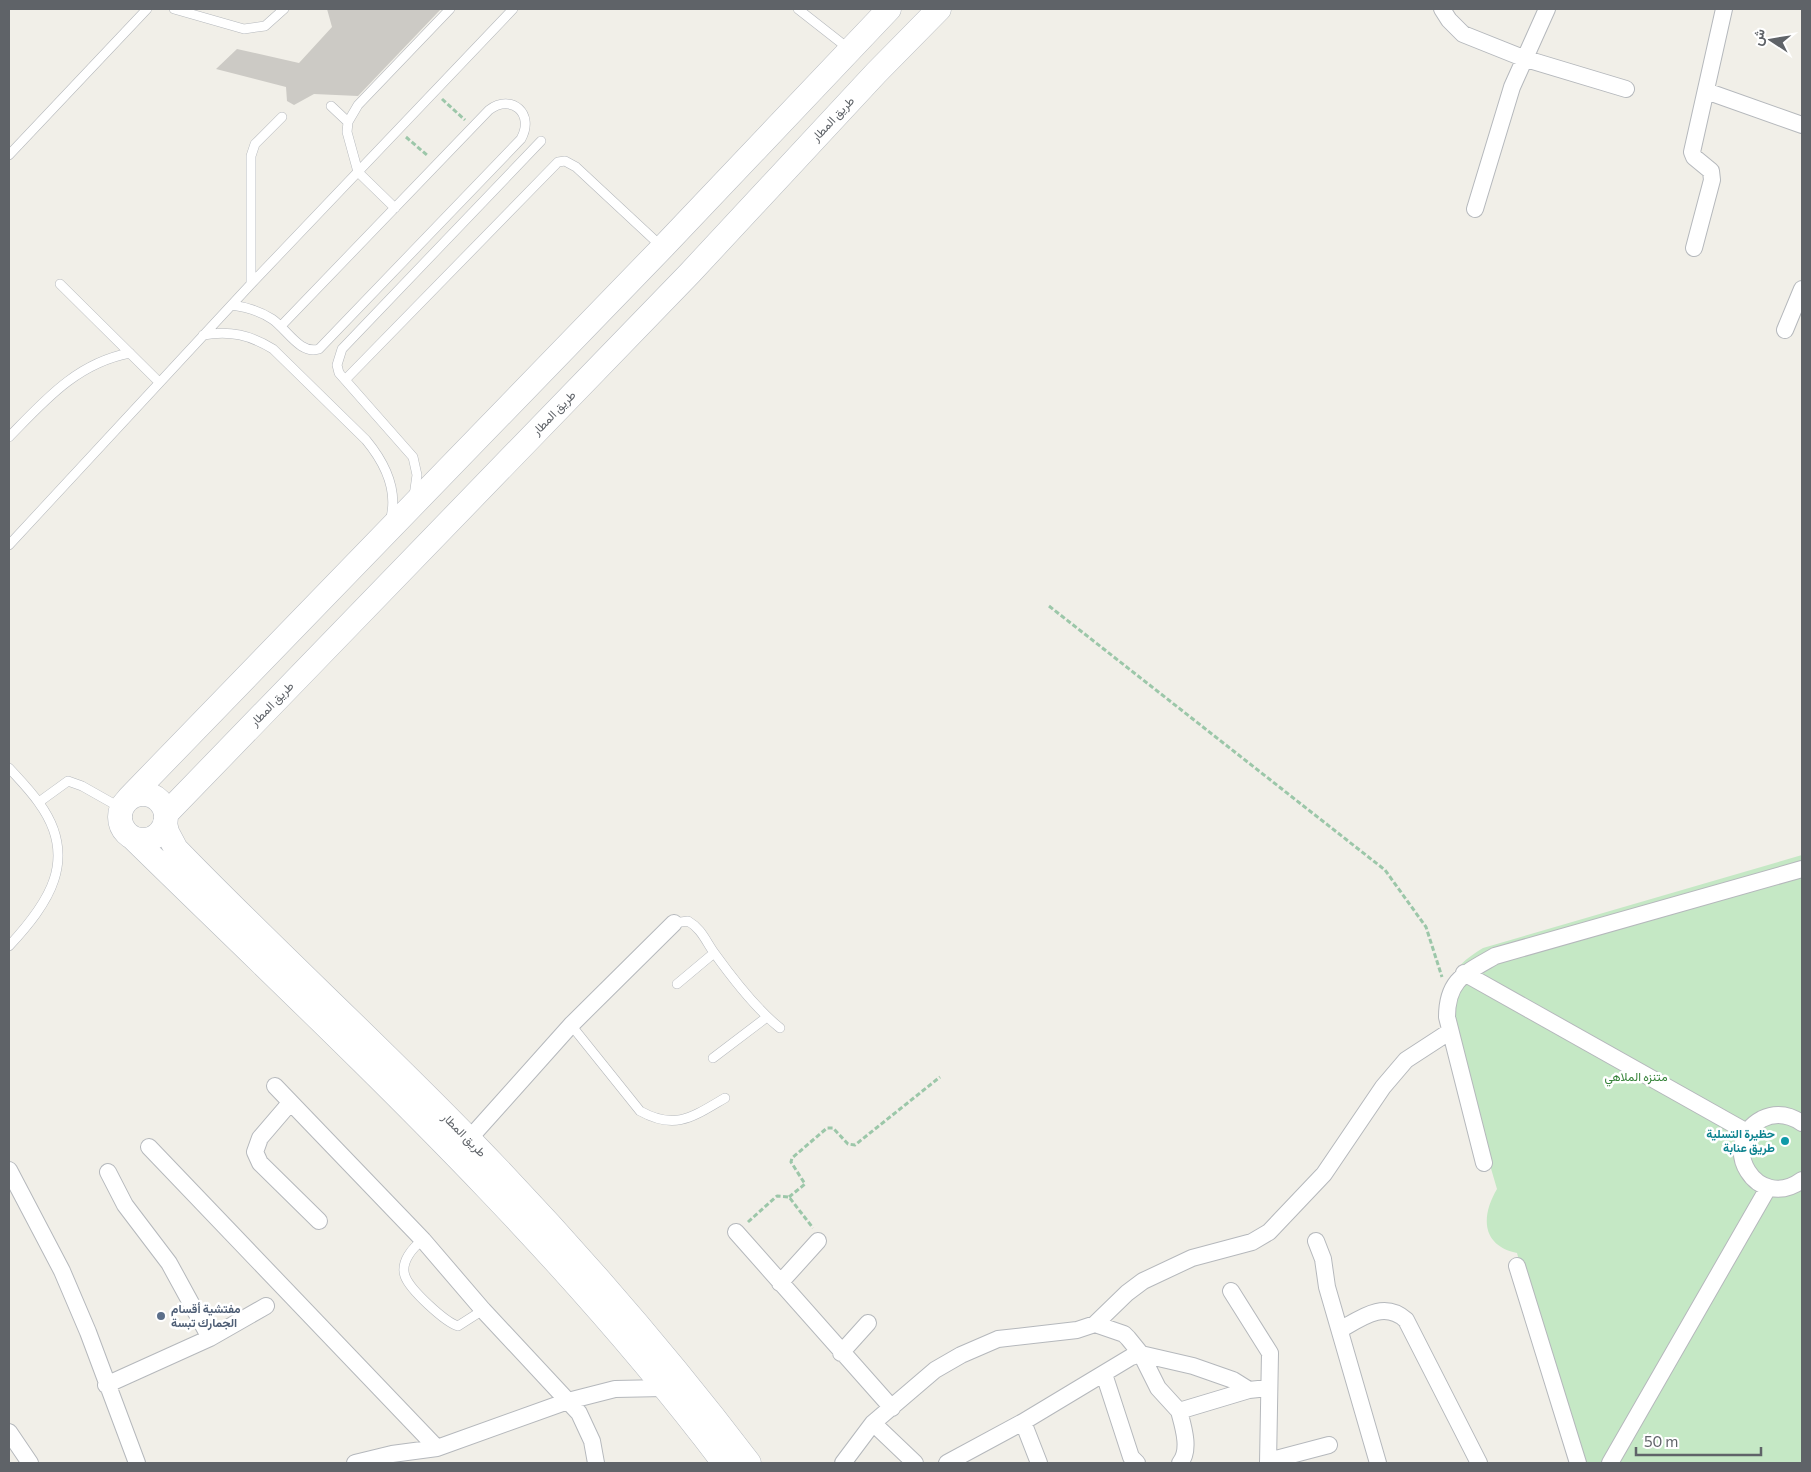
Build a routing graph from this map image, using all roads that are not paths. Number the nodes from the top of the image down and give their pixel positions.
1 (147, 9) edge
2 (174, 9) edge
3 (284, 9) edge
4 (450, 9) edge
5 (513, 9) edge
6 (798, 9) edge
7 (889, 9) edge
8 (939, 9) edge
9 (1442, 9) edge
10 (1547, 9) edge
11 (1724, 9) edge
12 (850, 49) junction
13 (1524, 58) junction
14 (876, 73) junction
15 (1626, 89) dead end
16 (1706, 91) junction
17 (332, 106) dead end
18 (282, 117) dead end
19 (348, 122) junction
20 (1802, 125) edge
21 (541, 141) dead end
22 (9, 155) edge
23 (358, 172) junction
24 (395, 208) junction
25 (1475, 209) dead end
26 (663, 248) junction
27 (1694, 248) dead end
28 (690, 273) junction
29 (60, 284) dead end
30 (251, 284) junction
31 (1802, 289) edge
32 (232, 305) junction
33 (281, 326) junction
34 (1785, 330) dead end
35 (203, 335) junction
36 (130, 353) junction
37 (345, 380) junction
38 (159, 382) junction
39 (9, 437) edge
40 (411, 506) junction
41 (388, 530) junction
42 (9, 545) edge
43 (9, 768) edge
44 (39, 802) junction
45 (125, 803) junction
46 (165, 818) junction
47 (134, 838) junction
48 (1802, 869) edge
49 (674, 923) joint
50 (9, 946) edge
51 (714, 953) junction
52 (1464, 973) junction
53 (677, 984) dead end
54 (767, 1018) junction
55 (571, 1025) junction
56 (780, 1028) dead end
57 (1449, 1032) junction
58 (713, 1058) dead end
59 (275, 1086) dead end
60 (725, 1098) dead end
61 (290, 1103) junction
62 (1802, 1123) edge
63 (1747, 1132) junction
64 (462, 1146) junction
65 (149, 1148) dead end
66 (1484, 1163) dead end
67 (9, 1170) edge
68 (108, 1172) dead end
69 (1802, 1180) edge
70 (1768, 1188) junction
71 (319, 1221) dead end
72 (736, 1232) road end
73 (423, 1240) junction
74 (818, 1241) road end
75 (1316, 1241) dead end
76 (1517, 1266) dead end
77 (780, 1283) junction
78 (1231, 1291) dead end
79 (266, 1306) dead end
80 (483, 1310) junction
81 (868, 1323) dead end
82 (1095, 1324) junction
83 (1340, 1330) junction
84 (210, 1338) junction
85 (841, 1353) junction
86 (1141, 1354) junction
87 (1104, 1374) junction
88 (671, 1381) junction
89 (106, 1385) junction
90 (1268, 1388) junction
91 (1250, 1390) junction
92 (568, 1400) junction
93 (892, 1408) junction
94 (1180, 1410) junction
95 (1024, 1422) junction
96 (873, 1423) junction
97 (9, 1432) edge
98 (1329, 1445) dead end
99 (437, 1448) junction
100 (1268, 1462) edge
101 (30, 1463) edge
102 (137, 1463) edge
103 (355, 1463) edge
104 (596, 1463) edge
105 (724, 1463) edge
106 (749, 1463) edge
107 (843, 1463) edge
108 (915, 1463) edge
109 (947, 1463) edge
110 (1039, 1463) edge
111 (1137, 1463) edge
112 (1180, 1463) edge
113 (1378, 1463) edge
114 (1478, 1463) edge
115 (1578, 1463) edge
116 (1610, 1463) edge

1 - 22 lane
2 - 3 lane
4 - 19 lane
5 - 23 lane
6 - 12 lane
7 - 12 main road
8 - 14 main road, طريق المطار
9 - 13 street
10 - 13 street
11 - 16 street
12 - 14 main road
12 - 26 main road
13 - 15 street
13 - 25 street
14 - 28 main road, طريق المطار
16 - 20 street
16 - 27 street
17 - 19 lane
18 - 30 lane
19 - 23 lane
21 - 37 lane
23 - 24 lane
23 - 30 lane
24 - 33 lane
24 - 33 lane
26 - 28 main road
26 - 37 lane
26 - 40 main road
28 - 46 main road, طريق المطار
29 - 36 lane
30 - 32 lane
31 - 34 street
32 - 33 lane
32 - 35 lane
35 - 38 lane
35 - 41 lane
36 - 38 lane
36 - 39 lane
37 - 40 lane
38 - 42 lane
40 - 41 main road
41 - 45 main road
43 - 44 lane
44 - 45 lane
44 - 50 lane
45 - 46 main road
45 - 47 main road
46 - 47 main road
46 - 64 main road, طريق المطار
47 - 64 main road, طريق المطار
48 - 52 street
49 - 51 lane
49 - 55 street
51 - 53 lane
51 - 54 lane
52 - 57 street
52 - 63 street
54 - 56 lane
54 - 58 lane
55 - 60 lane
55 - 64 street
57 - 66 street
57 - 82 street
59 - 61 street
61 - 71 street
61 - 73 street
62 - 63 street
63 - 70 street
64 - 88 main road, طريق المطار
65 - 99 street
67 - 89 street
68 - 84 street
69 - 70 street
70 - 116 street
72 - 77 street
73 - 80 street
73 - 80 lane
74 - 77 street
75 - 83 street
76 - 115 street
77 - 85 street
78 - 90 street
79 - 84 street
80 - 92 street
81 - 85 street
82 - 86 street
82 - 93 street
83 - 113 street
83 - 114 street
84 - 89 street
85 - 93 street
86 - 87 street
86 - 91 street
86 - 94 street
87 - 95 street
87 - 111 street
88 - 92 street
88 - 105 main road, طريق المطار
88 - 106 main road, طريق المطار
89 - 102 street
90 - 91 street
90 - 100 street
91 - 94 street
92 - 99 street
92 - 104 street
93 - 96 street
94 - 112 street
95 - 109 street
95 - 110 street
96 - 107 street
96 - 108 street
97 - 101 street
98 - 100 street
99 - 103 street

